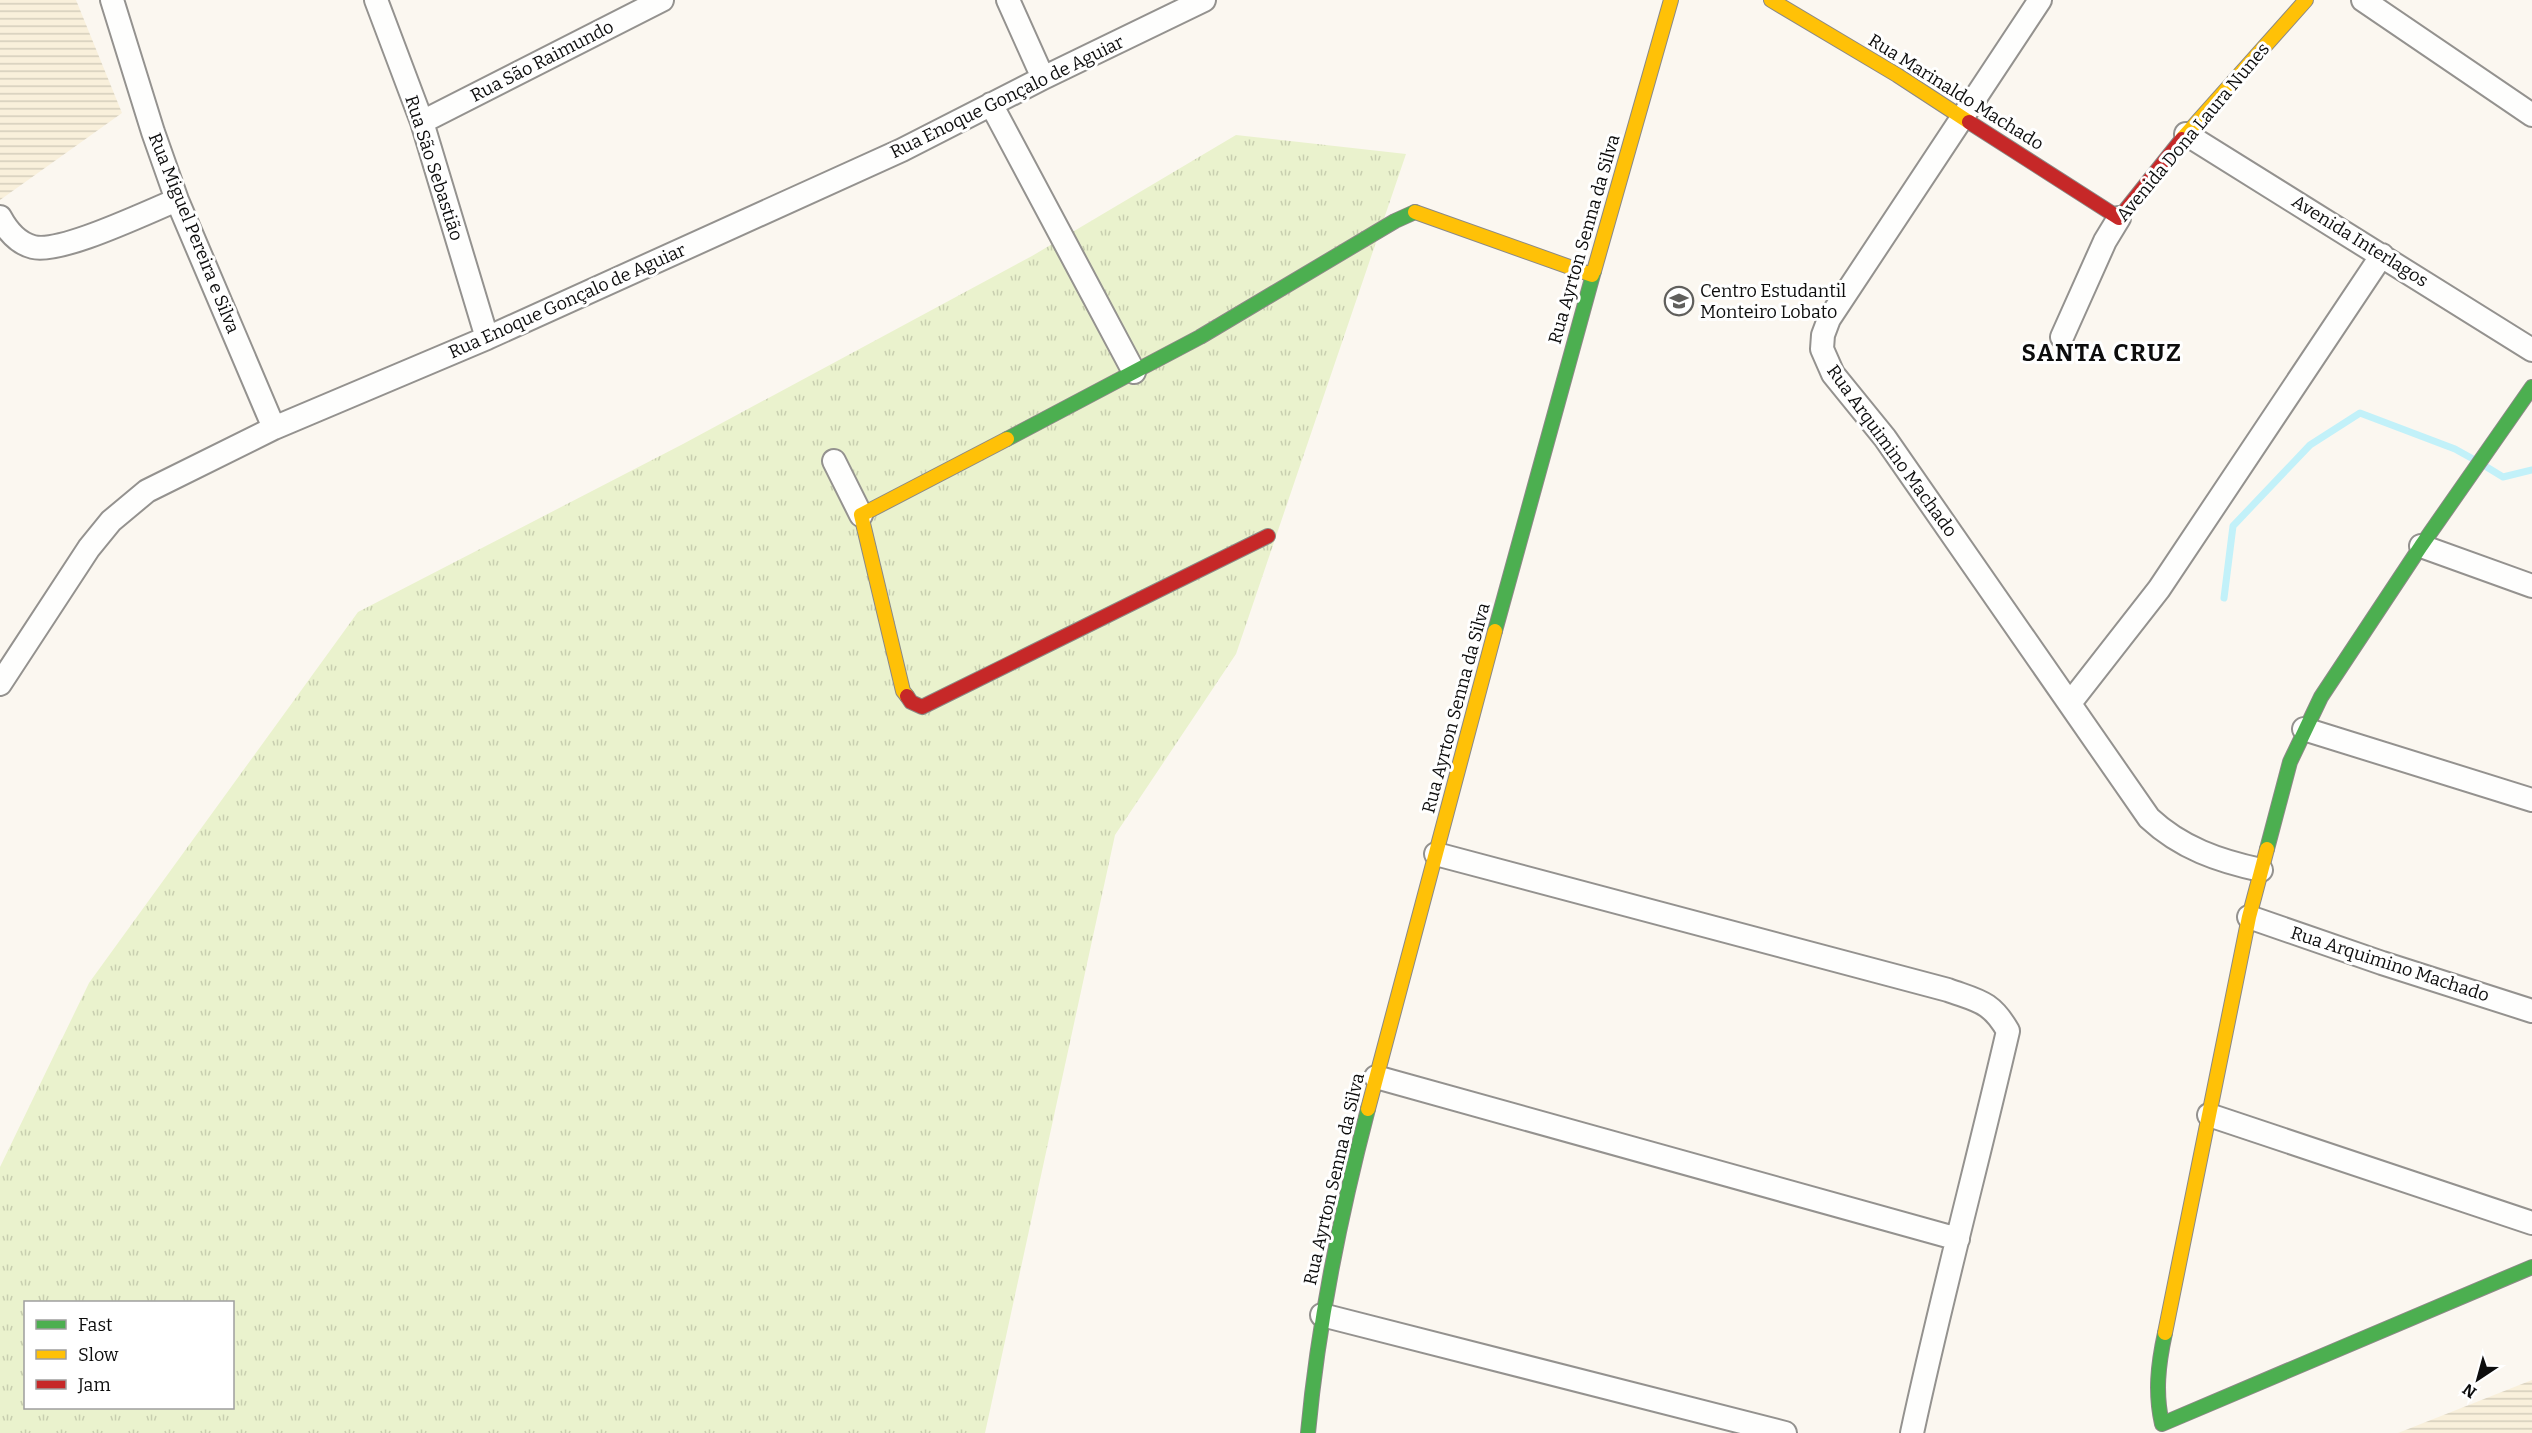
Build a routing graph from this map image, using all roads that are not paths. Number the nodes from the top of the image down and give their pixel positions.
1 (112, 0) edge
2 (376, 0) edge
3 (662, 0) edge
4 (1008, 0) edge
5 (1204, 0) edge
6 (1671, 0) edge
7 (1771, 0) edge
8 (2040, 0) edge
9 (2306, 0) edge
10 (2363, 0) edge
11 (1043, 78) junction
12 (991, 104) junction
13 (2532, 114) edge
14 (1963, 117) junction
15 (422, 122) junction
16 (2186, 134) junction
17 (177, 200) junction
18 (0, 217) edge
19 (2119, 218) junction
20 (2382, 255) junction
21 (1592, 275) junction
22 (2062, 336) dead end
23 (487, 338) junction
24 (2532, 350) edge
25 (1134, 372) junction
26 (2532, 387) edge
27 (274, 428) junction
28 (834, 461) dead end
29 (861, 515) junction
30 (1268, 536) dead end
31 (2421, 546) junction
32 (2532, 586) edge
33 (2, 675) edge
34 (2070, 703) junction
35 (2304, 729) junction
36 (2532, 800) edge
37 (1436, 854) junction
38 (2261, 870) junction
39 (2249, 917) junction
40 (2532, 1011) edge
41 (1376, 1077) junction
42 (2209, 1115) junction
43 (2532, 1223) edge
44 (1958, 1239) junction
45 (2532, 1267) edge
46 (1322, 1315) junction
47 (2153, 1429) edge
48 (1308, 1433) edge
49 (1785, 1433) edge
50 (1912, 1433) edge

1 - 17 street, Rua Miguel Pereira e Silva
2 - 15 street, Rua São Sebastião
3 - 15 street, Rua São Raimundo
4 - 11 street
5 - 11 street, Rua Enoque Gonçalo de Aguiar
6 - 21 street, Rua Ayrton Senna da Silva
7 - 14 street, Rua Marinaldo Machado
8 - 14 street, Rua Arquimino Machado
9 - 16 street, Avenida Dona Laura Nunes
10 - 13 street
11 - 12 street, Rua Enoque Gonçalo de Aguiar
12 - 23 street, Rua Enoque Gonçalo de Aguiar
12 - 25 street
14 - 19 street, Rua Marinaldo Machado
14 - 34 street, Rua Arquimino Machado
15 - 23 street, Rua São Sebastião
16 - 19 street, Avenida Dona Laura Nunes
16 - 20 street, Avenida Interlagos
17 - 18 street
17 - 27 street, Rua Miguel Pereira e Silva
19 - 22 street, Avenida Dona Laura Nunes
20 - 24 street, Avenida Interlagos
20 - 34 street
21 - 25 street
21 - 37 street, Rua Ayrton Senna da Silva
23 - 27 street, Rua Enoque Gonçalo de Aguiar
25 - 29 street
26 - 31 street
27 - 33 street, Rua Enoque Gonçalo de Aguiar
28 - 29 street
29 - 30 street
31 - 32 street
31 - 35 street
34 - 38 street, Rua Arquimino Machado
35 - 36 street
35 - 38 street
37 - 41 street, Rua Ayrton Senna da Silva
37 - 44 street
38 - 39 street
39 - 40 street, Rua Arquimino Machado
39 - 42 street
41 - 44 street
41 - 46 street, Rua Ayrton Senna da Silva
42 - 43 street
42 - 47 street
44 - 50 street
45 - 47 street
46 - 48 street, Rua Ayrton Senna da Silva
46 - 49 street

